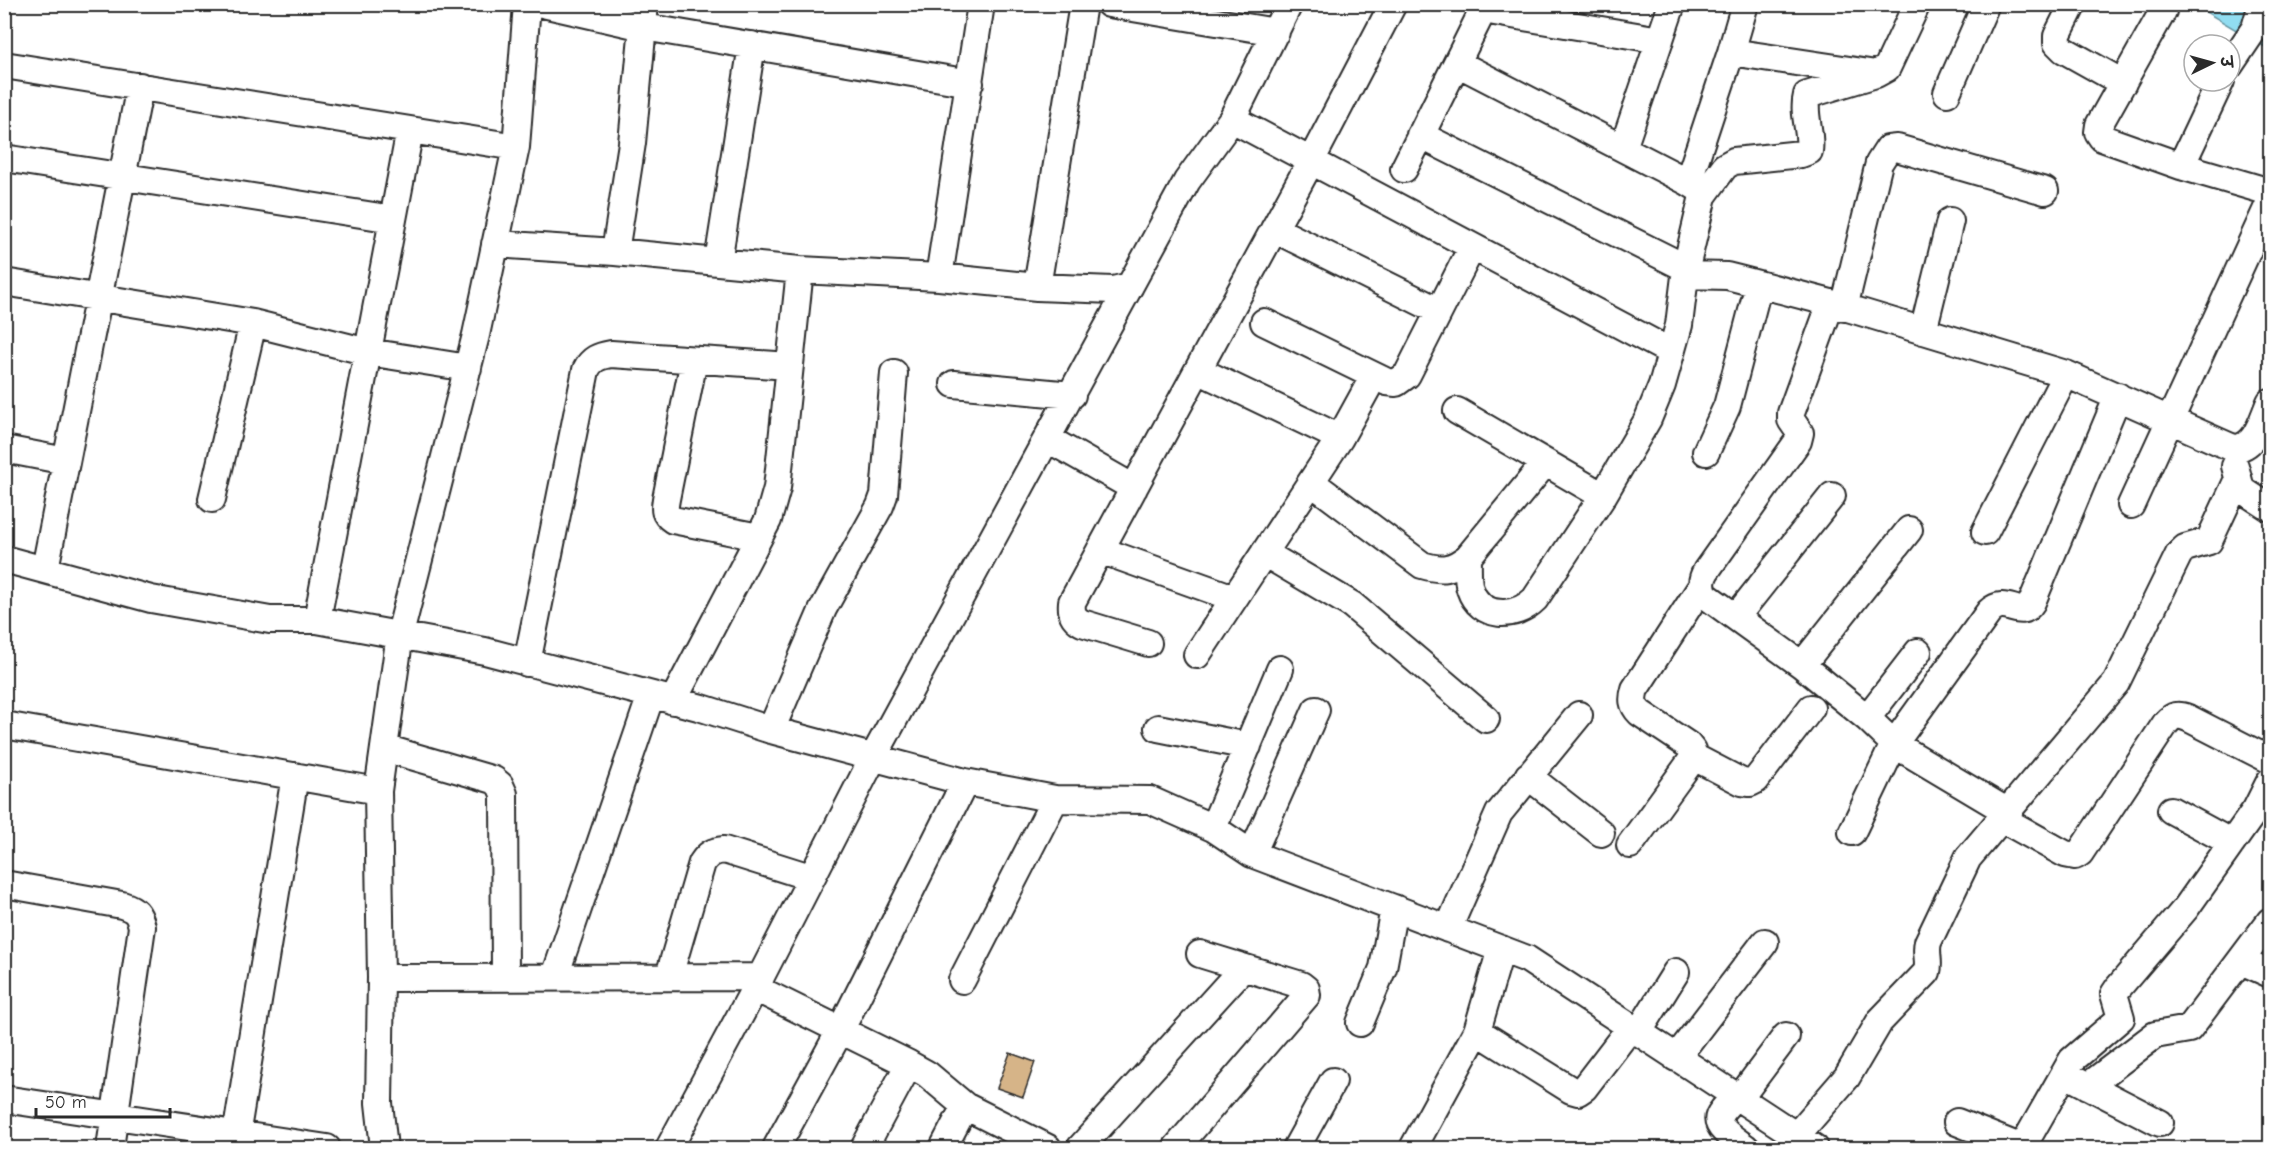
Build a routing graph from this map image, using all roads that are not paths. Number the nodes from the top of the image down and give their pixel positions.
1 (527, 4) edge
2 (543, 4) edge
3 (981, 4) edge
4 (1083, 4) edge
5 (1108, 4) edge
6 (1289, 4) edge
7 (1393, 4) edge
8 (1672, 4) edge
9 (1745, 4) edge
10 (1986, 4) edge
11 (2073, 4) edge
12 (1914, 5) edge
13 (1484, 8) edge
14 (2163, 11) dead end
15 (2259, 11) edge
16 (645, 16) edge
17 (1276, 32) junction
18 (1660, 40) junction
19 (752, 45) junction
20 (2242, 47) edge
21 (1731, 52) junction
22 (1457, 63) junction
23 (4, 65) edge
24 (1876, 74) junction
25 (970, 83) junction
26 (2123, 83) junction
27 (140, 86) junction
28 (1947, 93) dead end
29 (2215, 93) edge
30 (1232, 119) junction
31 (410, 130) junction
32 (1420, 135) junction
33 (516, 147) junction
34 (1623, 148) junction
35 (4, 158) edge
36 (1311, 161) junction
37 (2181, 166) junction
38 (1404, 169) dead end
39 (123, 177) junction
40 (1696, 189) junction
41 (2045, 191) dead end
42 (2271, 200) edge
43 (393, 219) junction
44 (1950, 221) dead end
45 (1274, 229) junction
46 (495, 244) junction
47 (1472, 246) junction
48 (615, 252) junction
49 (718, 262) junction
50 (800, 270) junction
51 (1686, 272) junction
52 (939, 277) junction
53 (4, 282) edge
54 (1759, 284) junction
55 (1037, 288) junction
56 (1116, 289) junction
57 (99, 298) junction
58 (1838, 305) junction
59 (1439, 311) junction
60 (1264, 322) dead end
61 (253, 323) junction
62 (1923, 331) junction
63 (368, 351) junction
64 (1671, 352) junction
65 (694, 360) junction
66 (789, 366) junction
67 (468, 368) junction
68 (1198, 370) junction
69 (894, 373) dead end
70 (2066, 374) junction
71 (1374, 376) junction
72 (954, 384) dead end
73 (1072, 395) junction
74 (2118, 396) junction
75 (2271, 402) edge
76 (1457, 411) dead end
77 (2171, 419) junction
78 (1340, 438) junction
79 (1048, 439) junction
80 (2233, 448) junction
81 (4, 449) edge
82 (1706, 452) dead end
83 (66, 461) junction
84 (1545, 463) junction
85 (2237, 481) junction
86 (1311, 482) junction
87 (1134, 488) junction
88 (1603, 496) junction
89 (1832, 496) dead end
90 (212, 499) dead end
91 (2131, 505) dead end
92 (2271, 508) edge
93 (1909, 530) dead end
94 (1985, 532) dead end
95 (759, 537) junction
96 (1100, 550) junction
97 (1264, 553) junction
98 (1468, 556) junction
99 (4, 559) edge
100 (45, 569) junction
101 (1701, 587) junction
102 (1234, 598) junction
103 (1736, 617) junction
104 (317, 620) junction
105 (400, 634) junction
106 (1148, 643) dead end
107 (1918, 652) dead end
108 (1197, 655) dead end
109 (527, 663) junction
110 (1802, 665) junction
111 (1280, 669) dead end
112 (662, 698) junction
113 (1811, 708) dead end
114 (1316, 710) dead end
115 (1579, 715) dead end
116 (1867, 718) junction
117 (1486, 719) dead end
118 (4, 725) edge
119 (1158, 728) dead end
120 (771, 730) junction
121 (1894, 744) junction
122 (1248, 746) junction
123 (384, 748) junction
124 (1694, 757) junction
125 (873, 758) junction
126 (2271, 760) edge
127 (295, 777) junction
128 (1528, 777) junction
129 (2271, 781) edge
130 (965, 782) junction
131 (378, 791) junction
132 (1055, 799) junction
133 (2171, 810) dead end
134 (2005, 815) junction
135 (1213, 828) junction
136 (1852, 832) dead end
137 (1601, 833) dead end
138 (2232, 843) junction
139 (1630, 845) dead end
140 (1252, 854) junction
141 (810, 877) junction
142 (4, 884) edge
143 (1394, 908) junction
144 (2271, 921) edge
145 (1448, 929) junction
146 (1765, 942) dead end
147 (1501, 949) junction
148 (1200, 954) dead end
149 (2241, 961) junction
150 (1243, 968) junction
151 (1676, 972) dead end
152 (2271, 974) edge
153 (505, 976) junction
154 (555, 976) junction
155 (669, 976) junction
156 (381, 978) junction
157 (962, 980) dead end
158 (758, 982) junction
159 (1360, 1023) dead end
160 (841, 1029) junction
161 (1634, 1030) junction
162 (1477, 1031) junction
163 (1786, 1036) dead end
164 (1676, 1058) junction
165 (909, 1064) junction
166 (2064, 1074) junction
167 (1333, 1081) dead end
168 (2088, 1086) junction
169 (1737, 1098) junction
170 (4, 1099) edge
171 (965, 1106) junction
172 (114, 1116) junction
173 (1957, 1122) dead end
174 (2160, 1123) dead end
175 (234, 1141) edge
176 (1800, 1144) edge
177 (2022, 1148) edge
178 (110, 1149) edge
179 (327, 1149) edge
180 (384, 1149) edge
181 (669, 1149) edge
182 (776, 1149) edge
183 (864, 1149) edge
184 (943, 1149) edge
185 (1048, 1149) edge
186 (1080, 1149) edge
187 (1176, 1149) edge
188 (1296, 1149) edge
189 (1413, 1149) edge
190 (1746, 1149) edge

1 - 33 street
2 - 16 street
3 - 25 street
4 - 55 street
5 - 17 street
6 - 17 street
7 - 36 street
8 - 18 street
9 - 21 street
10 - 28 street
11 - 26 street
12 - 24 street
13 - 18 street
13 - 22 street
14 - 26 street
15 - 20 street
16 - 19 street
16 - 48 street
17 - 30 street
18 - 34 street
19 - 25 street
19 - 49 street
21 - 24 street
21 - 40 street
22 - 32 street
22 - 34 street
23 - 27 street
24 - 40 street
25 - 52 street
26 - 37 street
27 - 31 street
27 - 39 street
29 - 37 street
30 - 36 street
30 - 56 street
31 - 33 street
31 - 43 street
32 - 38 street
32 - 51 street
33 - 46 street
34 - 40 street
35 - 39 street
36 - 45 street
36 - 47 street
37 - 42 street
39 - 43 street
39 - 57 street
40 - 51 street
41 - 58 street
42 - 77 street
43 - 63 street
44 - 62 street
45 - 59 street
45 - 68 street
46 - 48 street
46 - 67 street
47 - 59 street
47 - 64 street
48 - 49 street
49 - 50 street
50 - 52 street
50 - 66 street
51 - 54 street
51 - 64 street
52 - 55 street
53 - 57 street
54 - 58 street
54 - 82 street
55 - 56 street
56 - 73 street
57 - 61 street
57 - 83 street
58 - 62 street
58 - 101 street
59 - 71 street
60 - 71 street
61 - 63 street
61 - 90 street
62 - 70 street
63 - 67 street
63 - 104 street
64 - 88 street
65 - 66 street
65 - 95 street
65 - 109 street
66 - 95 street
67 - 105 street
68 - 78 street
68 - 87 street
69 - 120 street
70 - 74 street
70 - 94 street
71 - 78 street
72 - 73 street
73 - 79 street
74 - 77 street
74 - 121 street
75 - 80 street
76 - 84 street
77 - 80 street
77 - 91 street
78 - 86 street
79 - 87 street
79 - 125 street
80 - 85 street
81 - 83 street
83 - 100 street
84 - 88 street
84 - 98 street
85 - 92 street
85 - 134 street
86 - 97 street
86 - 98 street
87 - 96 street
88 - 98 street
89 - 103 street
93 - 110 street
95 - 112 street
96 - 102 street
96 - 106 street
97 - 102 street
97 - 117 street
99 - 100 street
100 - 104 street
101 - 103 street
101 - 124 street
102 - 108 street
103 - 110 street
104 - 105 street
105 - 109 street
105 - 123 street
107 - 116 street
109 - 112 street
110 - 116 street
111 - 122 street
112 - 120 street
112 - 154 street
113 - 124 street
114 - 140 street
115 - 128 street
116 - 121 street
118 - 127 street
119 - 122 street
120 - 125 street
121 - 134 street
121 - 136 street
122 - 135 street
123 - 131 street
123 - 153 street
124 - 139 street
125 - 130 street
125 - 141 street
126 - 134 street
127 - 131 street
127 - 175 street
128 - 137 street
128 - 145 street
129 - 138 street
130 - 132 street
130 - 160 street
131 - 156 street
132 - 135 street
132 - 157 street
133 - 138 street
134 - 176 street
135 - 140 street
138 - 166 street
140 - 143 street
141 - 155 street
141 - 158 street
142 - 172 street
143 - 145 street
143 - 159 street
144 - 149 street
145 - 147 street
146 - 164 street
147 - 161 street
147 - 162 street
148 - 150 street
149 - 152 street
149 - 168 street
150 - 186 street
150 - 187 street
151 - 161 street
153 - 154 street
153 - 156 street
154 - 155 street
155 - 158 street
156 - 180 street
158 - 160 street
158 - 181 street
160 - 165 street
160 - 182 street
161 - 162 street
161 - 164 street
162 - 189 street
163 - 169 street
164 - 169 street
165 - 171 street
165 - 183 street
166 - 168 street
166 - 177 street
167 - 188 street
168 - 174 street
169 - 176 street
169 - 190 street
170 - 172 street
171 - 184 street
171 - 185 street
172 - 175 street
172 - 178 street
173 - 177 street
175 - 179 street

